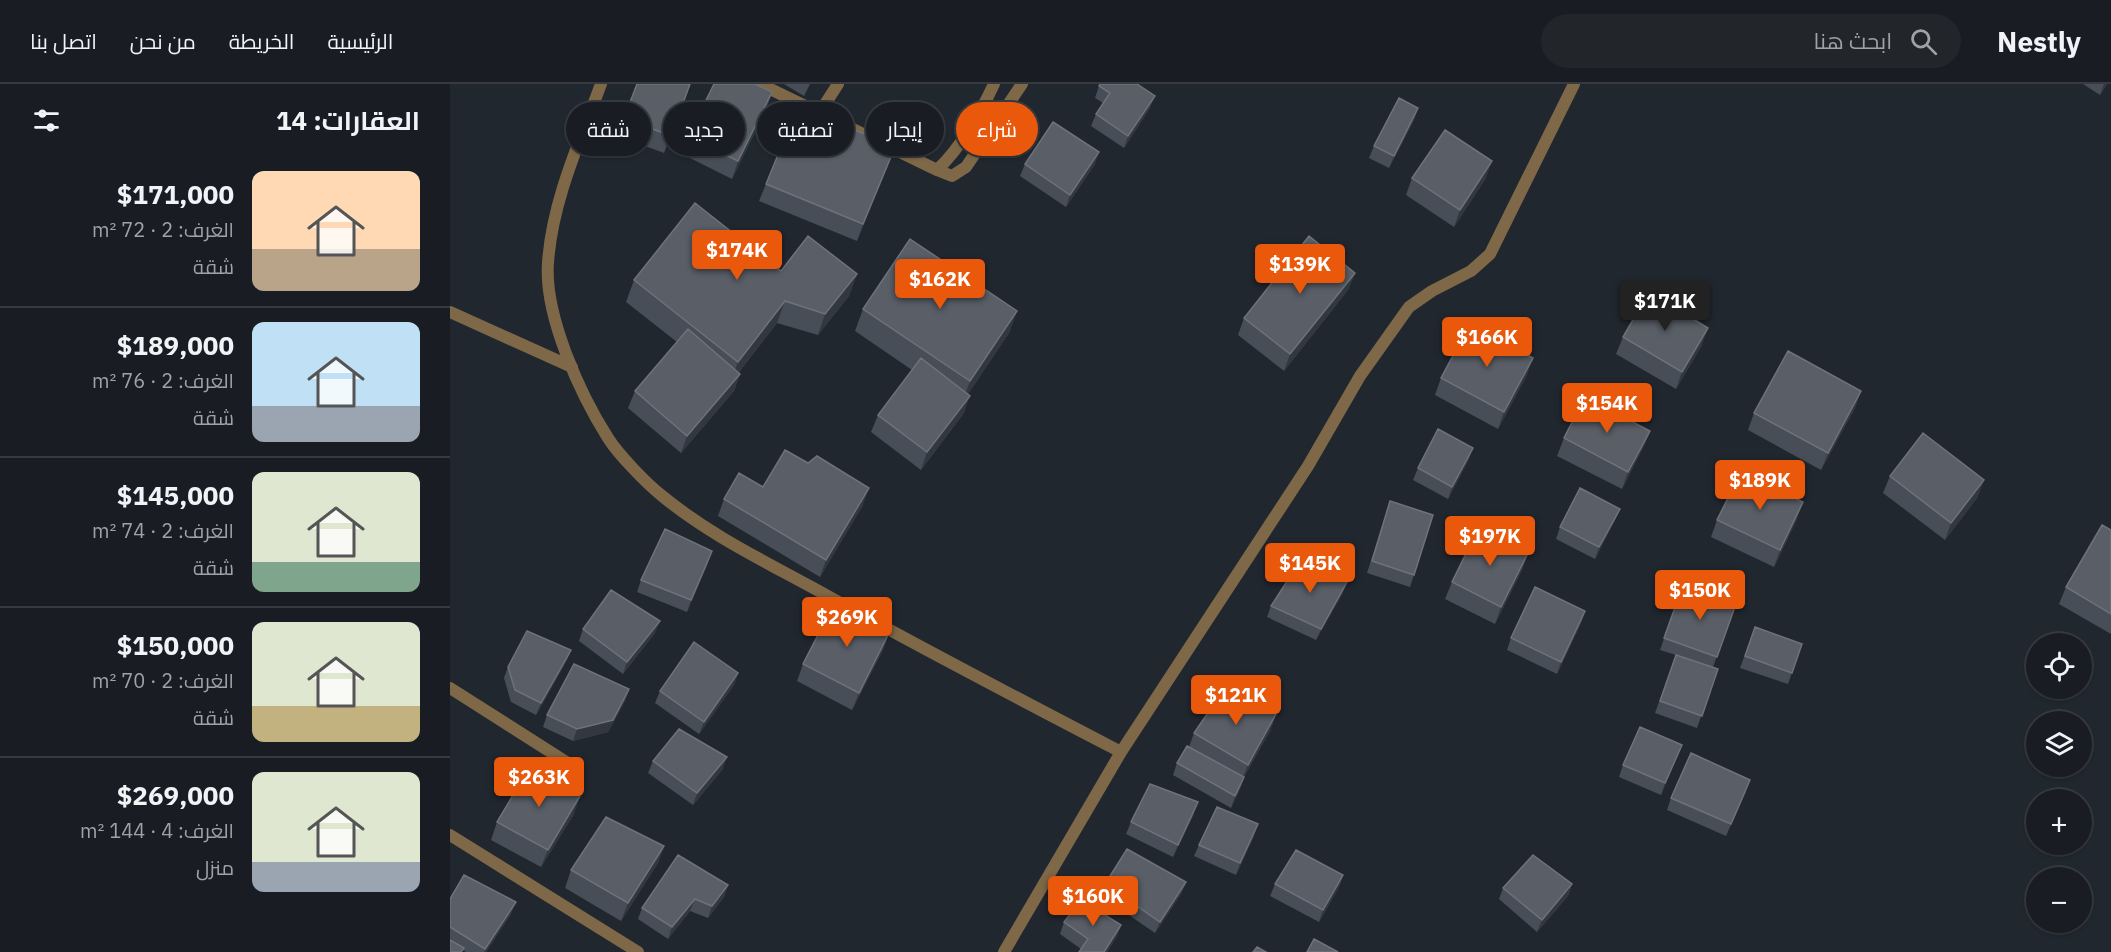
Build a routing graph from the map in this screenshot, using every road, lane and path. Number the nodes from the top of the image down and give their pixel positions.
1 (601, 84) edge
2 (760, 84) edge
3 (838, 84) edge
4 (994, 84) edge
5 (1022, 84) edge
6 (1574, 84) edge
7 (799, 102) edge
8 (826, 102) edge
9 (854, 129) edge
10 (937, 170) junction
11 (450, 312) edge
12 (572, 367) junction
13 (450, 688) edge
14 (1121, 752) junction
15 (572, 765) dead end
16 (450, 835) edge
17 (638, 952) edge
18 (1004, 952) edge

1 - 12 street
2 - 7 street
3 - 8 street
4 - 10 street
5 - 10 street
6 - 14 street
9 - 10 street
11 - 12 street
12 - 14 street
13 - 15 street
14 - 18 street
16 - 17 street

